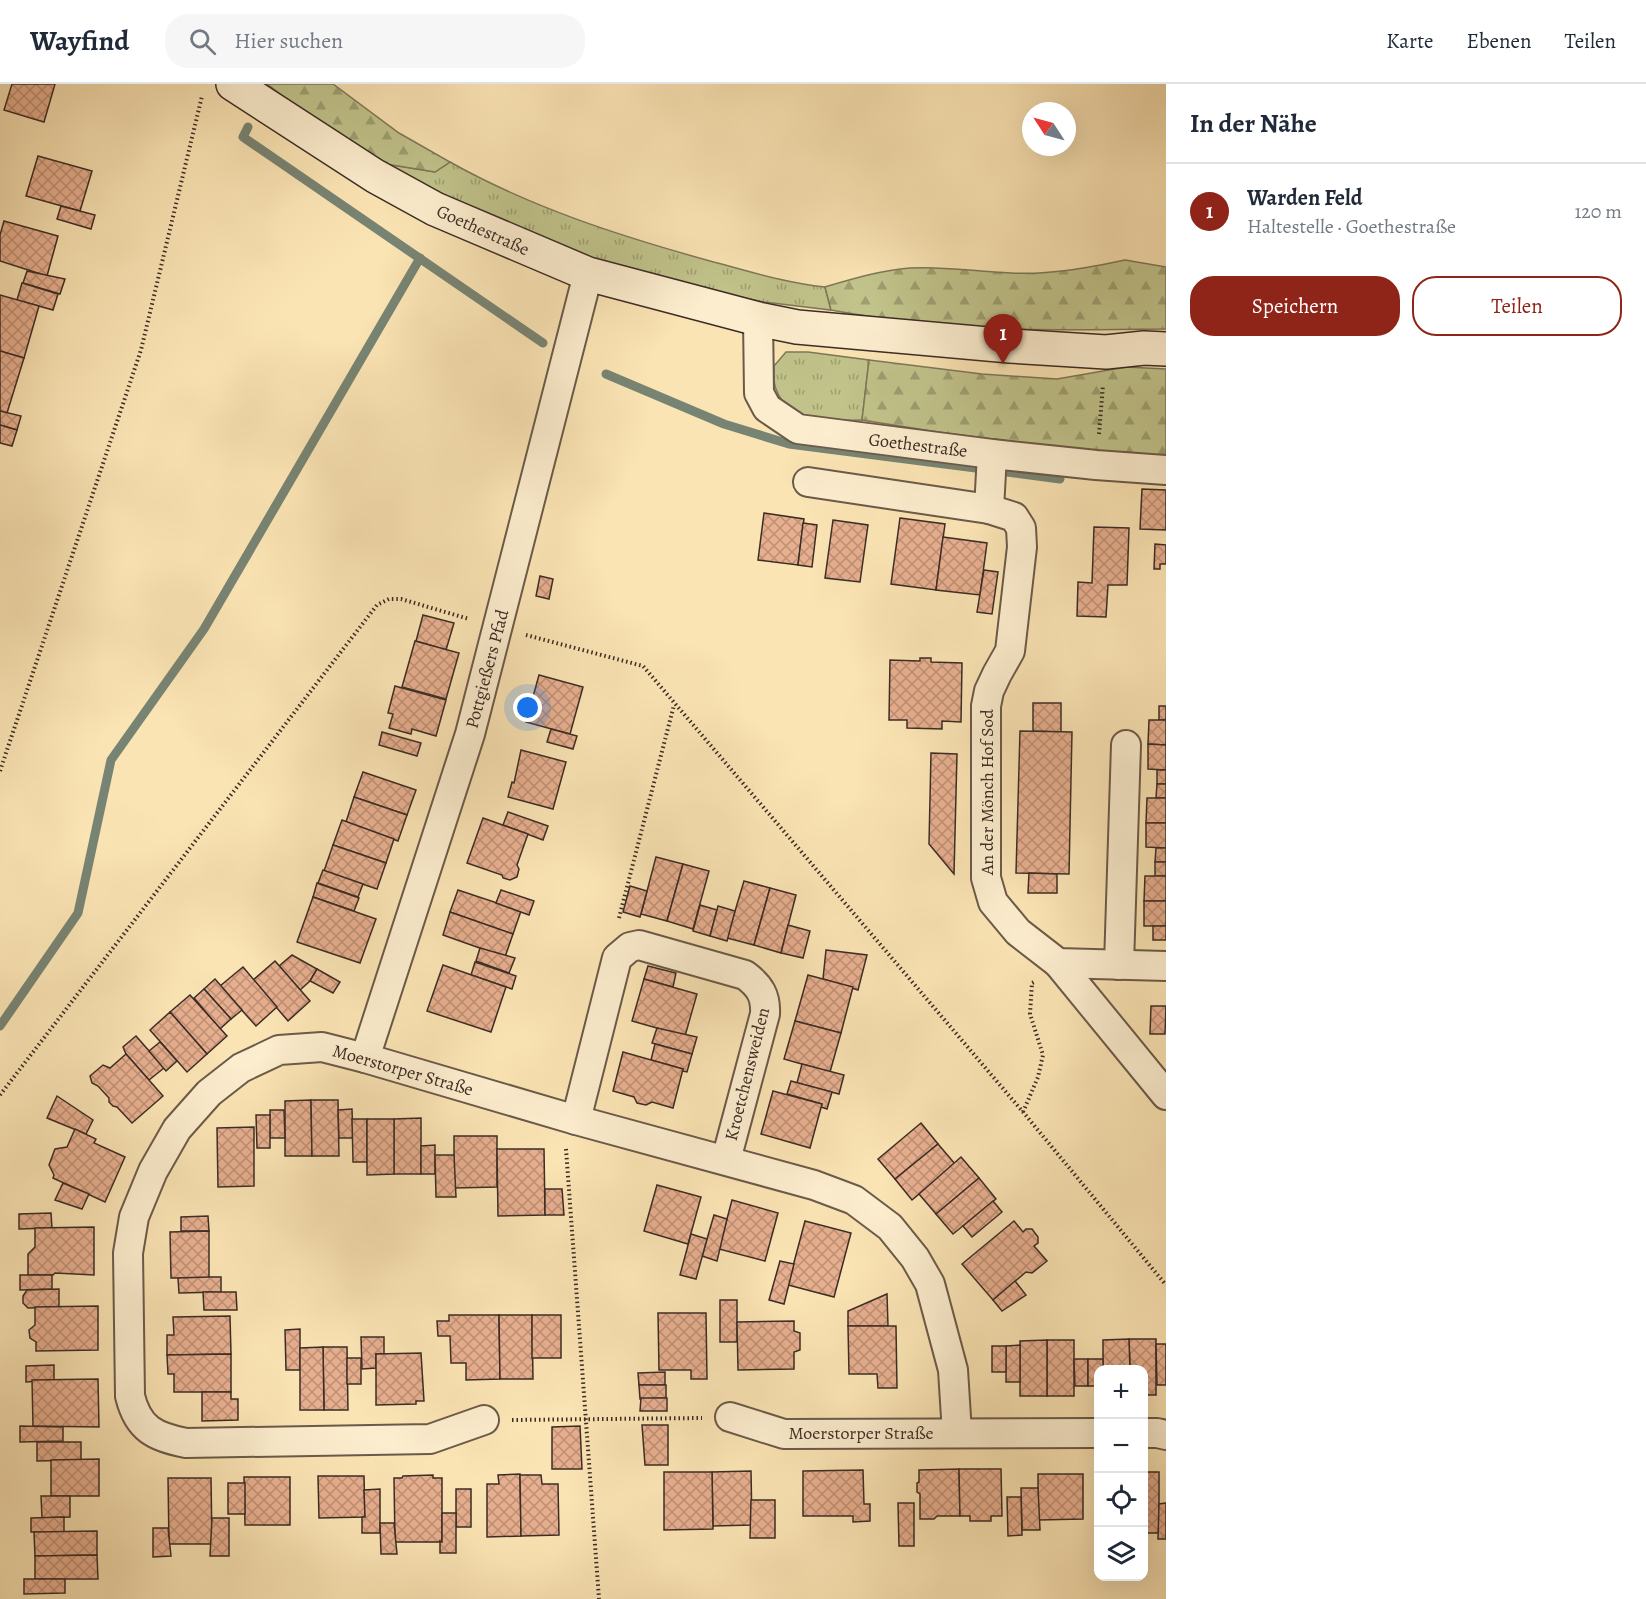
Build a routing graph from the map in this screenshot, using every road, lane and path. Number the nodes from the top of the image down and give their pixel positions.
1 (233, 84) edge
2 (202, 96) dead end
3 (588, 274) junction
4 (758, 319) junction
5 (1155, 348) edge
6 (1106, 351) junction
7 (992, 453) junction
8 (1096, 465) junction
9 (1166, 470) edge
10 (808, 482) dead end
11 (989, 509) junction
12 (499, 628) junction
13 (674, 704) junction
14 (1126, 745) dead end
15 (0, 771) edge
16 (617, 958) junction
17 (1058, 963) junction
18 (1119, 965) junction
19 (1166, 966) edge
20 (365, 1058) junction
21 (0, 1095) edge
22 (1166, 1095) edge
23 (1023, 1112) junction
24 (570, 1118) junction
25 (726, 1160) junction
26 (1166, 1286) edge
27 (730, 1417) joint
28 (587, 1419) junction
29 (484, 1420) joint
30 (957, 1433) junction
31 (1094, 1433) edge
32 (1148, 1433) edge
33 (1166, 1435) edge
34 (599, 1599) edge

1 - 3 street, Goethestraße
2 - 15 path
3 - 4 street, Goethestraße
3 - 12 street, Pottgießers Pfad
4 - 6 street, Goethestraße
4 - 7 street, Goethestraße
5 - 6 street, Goethestraße
6 - 8 path
7 - 8 street, Goethestraße
7 - 11 street
8 - 9 street, Goethestraße
10 - 11 street, An der Mönch Hof Sod
11 - 17 street, An der Mönch Hof Sod
12 - 13 path
12 - 20 street, Pottgießers Pfad
12 - 21 path
13 - 16 path
13 - 23 path
14 - 18 street
16 - 24 street
16 - 25 street, Kroetchensweiden
17 - 18 street
17 - 22 street, An der Mönch Hof Sod
17 - 23 path
18 - 19 street
20 - 24 street, Moerstorper Straße
20 - 29 street, Moerstorper Straße
23 - 26 path
24 - 25 street, Moerstorper Straße
24 - 28 path
25 - 30 street, Moerstorper Straße
27 - 28 path
27 - 30 street, Moerstorper Straße
28 - 29 path
28 - 34 path
30 - 31 street, Moerstorper Straße
32 - 33 street

